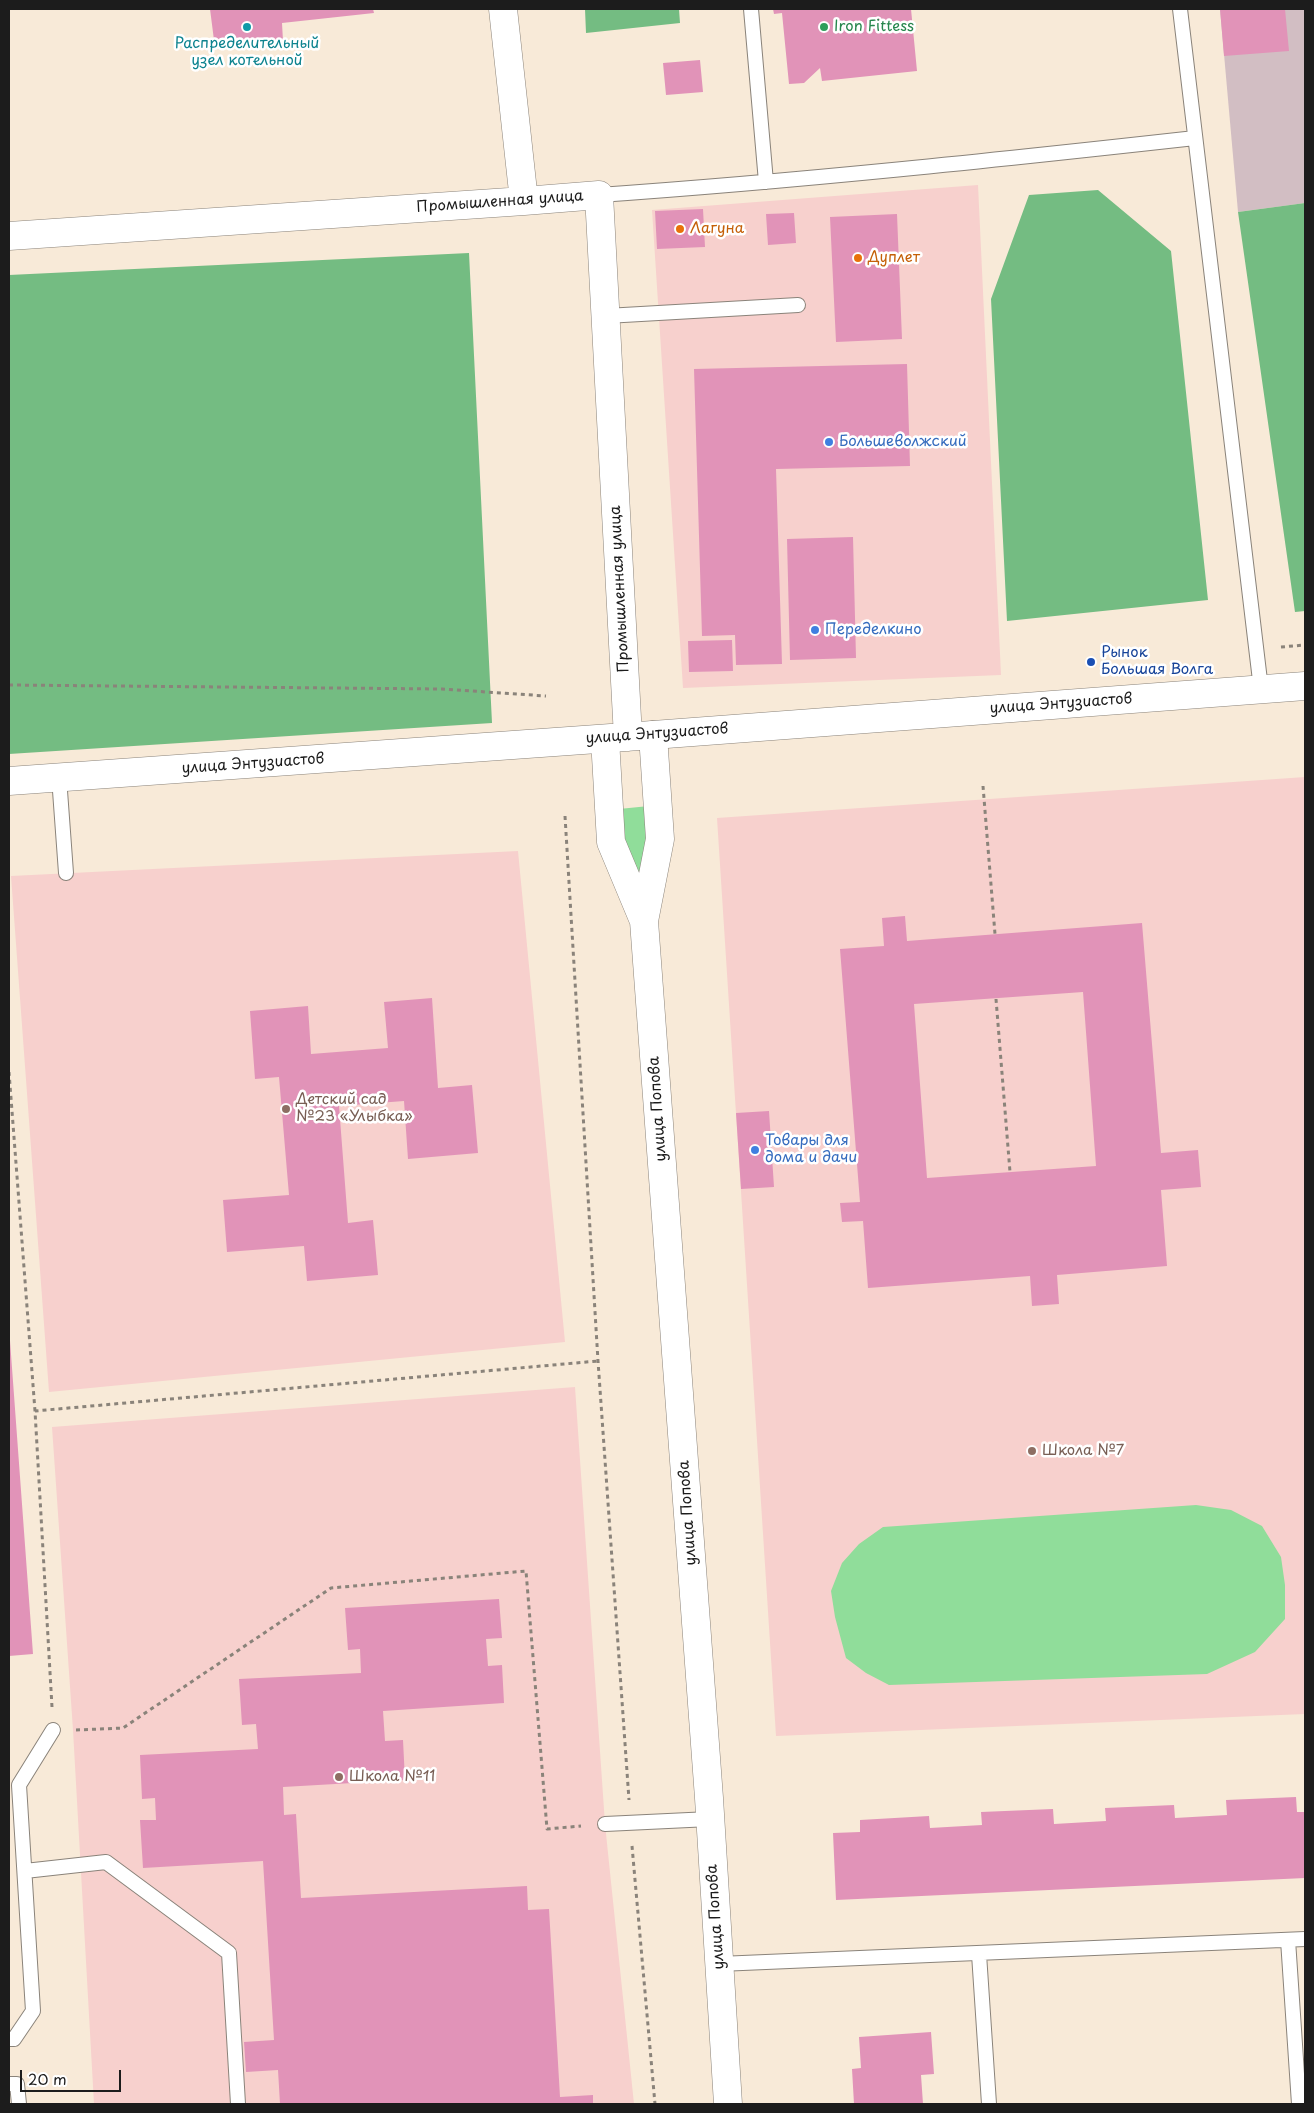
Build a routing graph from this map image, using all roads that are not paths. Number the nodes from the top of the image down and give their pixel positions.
1 (504, 9) edge
2 (752, 9) edge
3 (1180, 9) edge
4 (1196, 138) junction
5 (766, 182) junction
6 (599, 195) junction
7 (524, 202) junction
8 (9, 236) edge
9 (798, 305) dead end
10 (606, 316) junction
11 (1305, 686) edge
12 (1261, 689) junction
13 (629, 737) junction
14 (59, 777) junction
15 (9, 781) edge
16 (66, 873) dead end
17 (644, 921) junction
18 (53, 1730) road end
19 (710, 1819) junction
20 (604, 1824) road end
21 (25, 1871) junction
22 (1305, 1939) edge
23 (1288, 1940) junction
24 (979, 1954) junction
25 (718, 1964) junction
26 (9, 2039) edge
27 (9, 2084) edge
28 (19, 2104) edge
29 (238, 2104) edge
30 (728, 2104) edge
31 (989, 2104) edge
32 (1299, 2104) edge

1 - 7 street
2 - 5 lane
3 - 4 lane
4 - 5 lane
4 - 12 lane
5 - 6 lane
6 - 7 street, Промышленная улица
6 - 10 street, Промышленная улица
7 - 8 street, Промышленная улица
9 - 10 lane
10 - 13 street, Промышленная улица
11 - 12 street, улица Энтузиастов
12 - 13 street, улица Энтузиастов
13 - 14 street, улица Энтузиастов
13 - 17 street, улица Попова
13 - 17 street, улица Попова
14 - 15 street, улица Энтузиастов
14 - 16 lane
17 - 19 street, улица Попова
18 - 21 lane
19 - 20 lane
19 - 25 street, улица Попова
21 - 26 lane
21 - 29 lane
22 - 23 lane
23 - 24 lane
23 - 32 lane
24 - 25 lane
24 - 31 lane
25 - 30 street, улица Попова
27 - 28 lane

